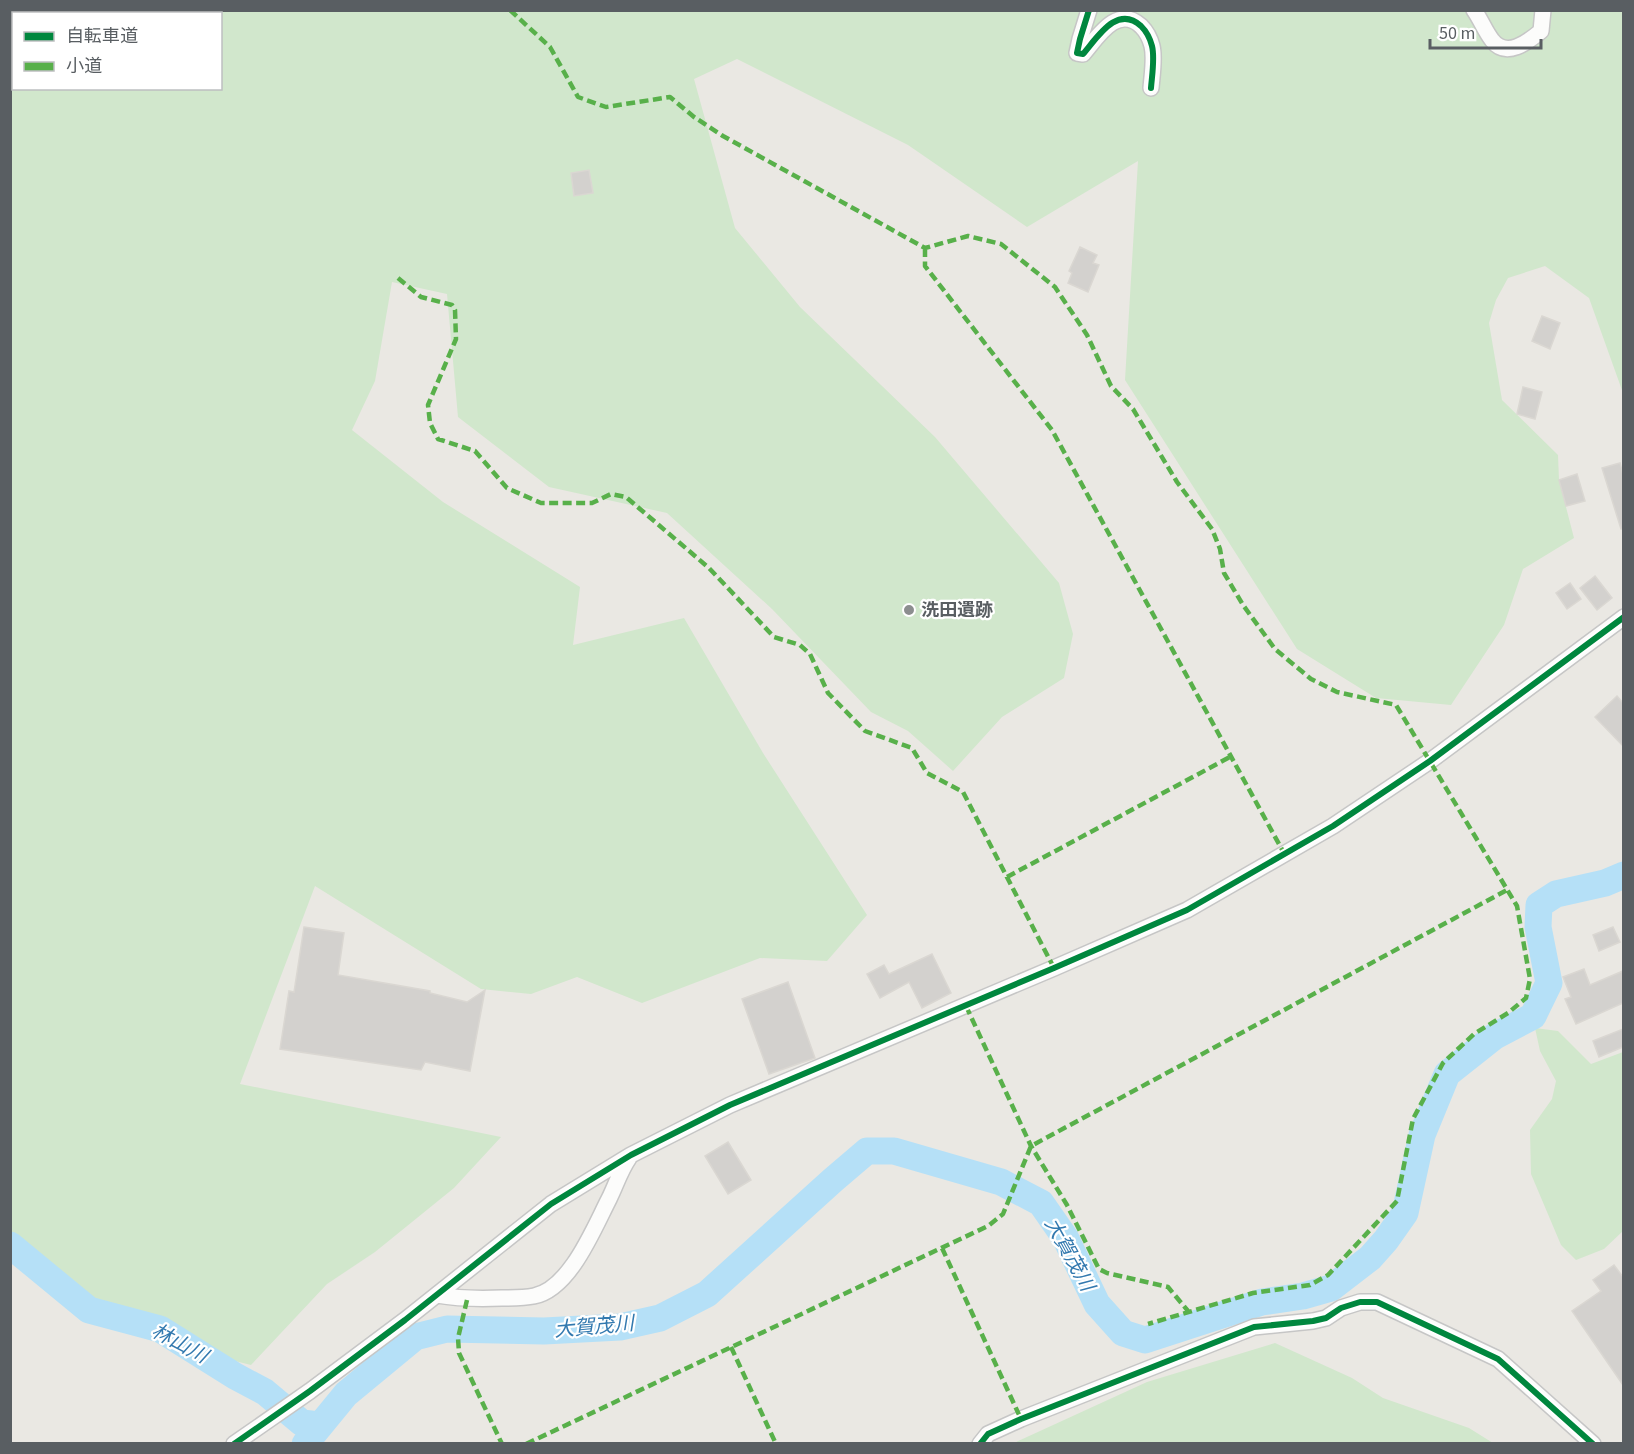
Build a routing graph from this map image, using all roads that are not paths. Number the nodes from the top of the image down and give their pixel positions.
1 (1089, 10) edge
2 (1474, 10) edge
3 (1544, 10) edge
4 (1151, 88) dead end
5 (1623, 617) edge
6 (631, 1155) junction
7 (437, 1295) junction
8 (234, 1443) edge
9 (980, 1443) edge
10 (1593, 1443) edge

1 - 4 street
2 - 3 street
5 - 6 street
6 - 7 street
6 - 7 street
7 - 8 street
9 - 10 street

